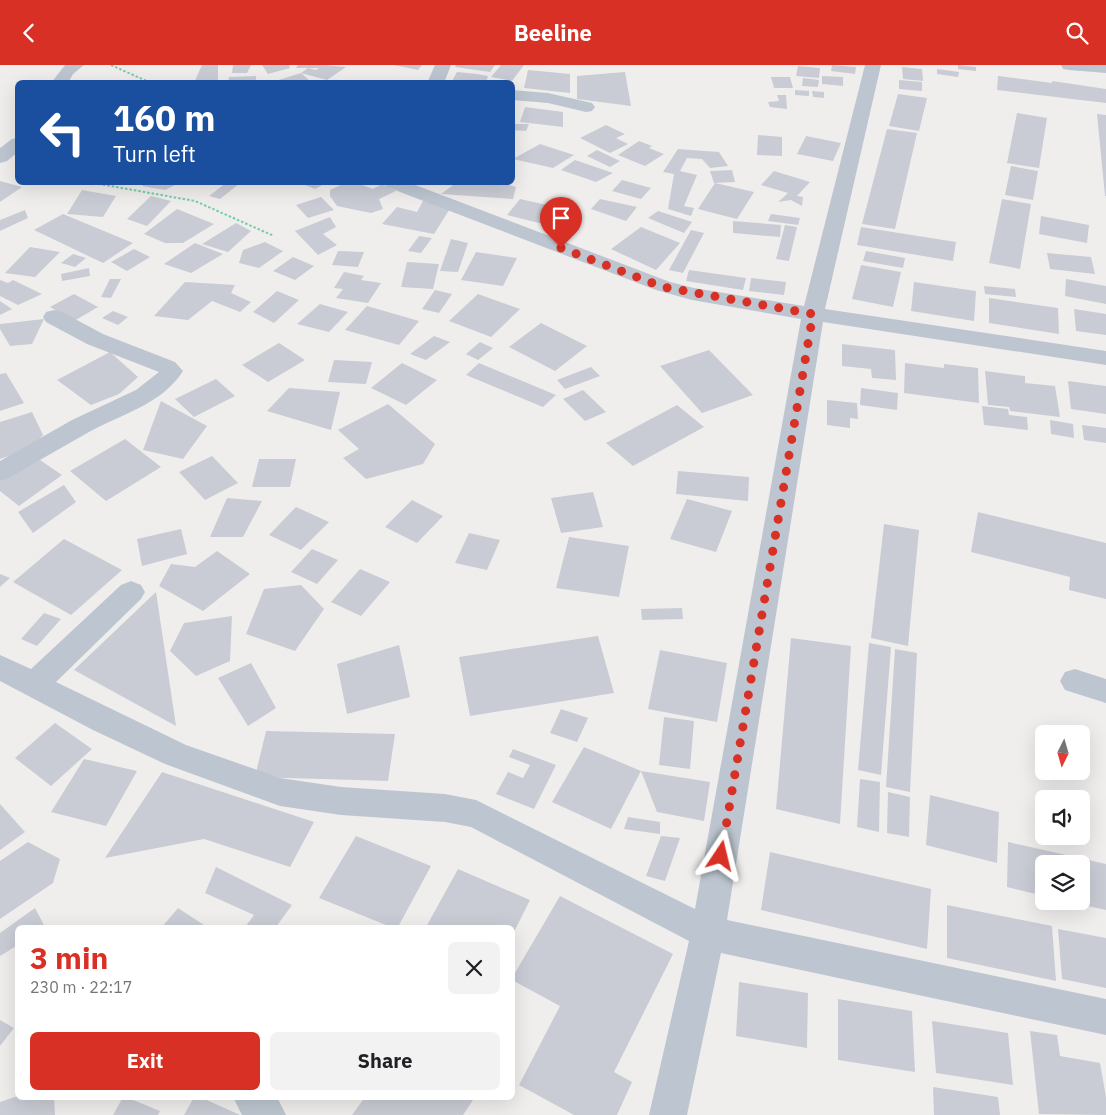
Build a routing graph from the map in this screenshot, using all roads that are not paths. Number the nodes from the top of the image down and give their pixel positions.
1 (76, 65) edge
2 (443, 65) edge
3 (873, 65) edge
4 (1070, 65) edge
5 (1106, 68) edge
6 (61, 80) edge
7 (436, 80) edge
8 (515, 95) edge
9 (586, 107) dead end
10 (15, 145) edge
11 (0, 157) edge
12 (399, 185) edge
13 (813, 314) junction
14 (54, 317) dead end
15 (1106, 358) edge
16 (0, 472) edge
17 (131, 592) dead end
18 (0, 667) edge
19 (1075, 681) dead end
20 (35, 684) junction
21 (1106, 691) edge
22 (708, 933) junction
23 (1106, 1017) edge
24 (254, 1100) edge
25 (266, 1115) edge
26 (668, 1115) edge

1 - 6 street
2 - 7 street
3 - 13 street
4 - 5 street
8 - 9 street
10 - 11 street
12 - 13 street
13 - 15 street
13 - 22 street
14 - 16 street
17 - 20 street
18 - 20 street
19 - 21 street
20 - 22 street
22 - 23 street
22 - 26 street
24 - 25 street

